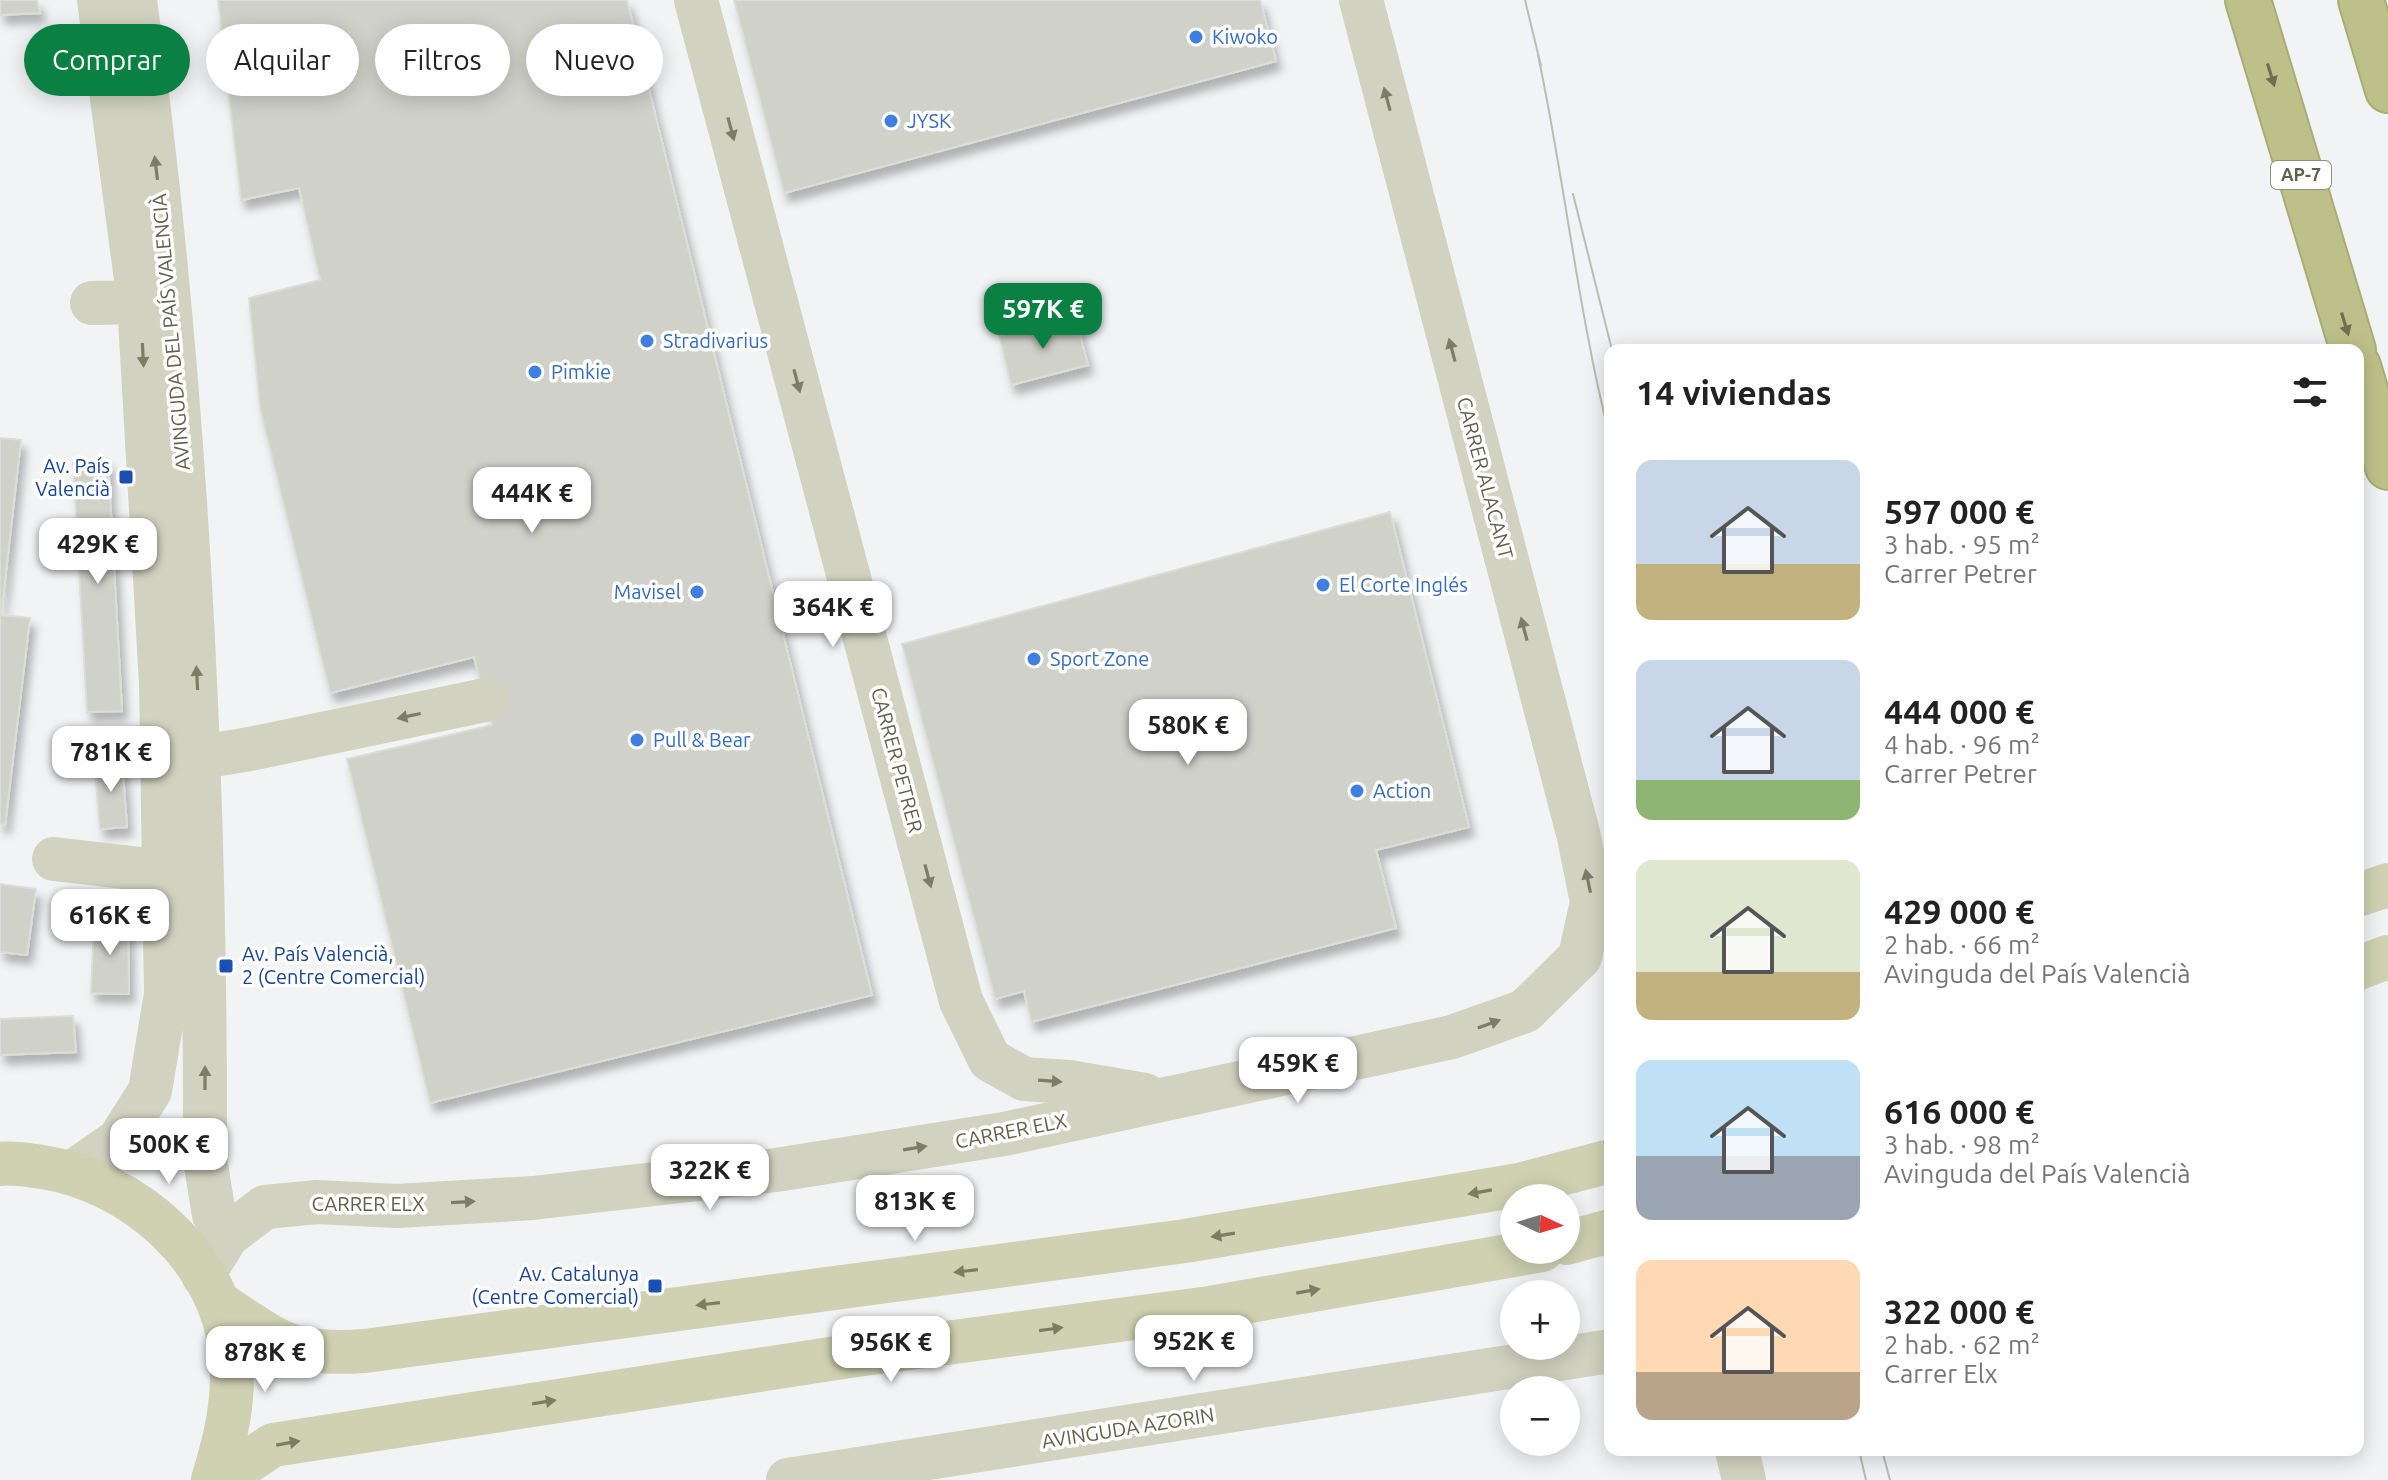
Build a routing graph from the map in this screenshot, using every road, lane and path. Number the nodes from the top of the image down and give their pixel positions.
1 (99, 0) edge
2 (135, 0) edge
3 (696, 0) edge
4 (1361, 0) edge
5 (2248, 0) edge
6 (2361, 0) edge
7 (2388, 90) edge
8 (139, 302) junction
9 (92, 303) dead end
10 (2351, 344) edge
11 (2364, 386) edge
12 (2388, 467) edge
13 (485, 700) dead end
14 (181, 761) junction
15 (54, 859) dead end
16 (167, 872) junction
17 (2388, 885) edge
18 (2364, 893) edge
19 (1580, 957) joint
20 (2388, 957) edge
21 (2364, 966) edge
22 (1167, 1099) junction
23 (1604, 1163) edge
24 (0, 1164) edge
25 (73, 1172) junction
26 (1604, 1233) edge
27 (227, 1236) junction
28 (1580, 1239) edge
29 (1500, 1257) edge
30 (211, 1289) junction
31 (1604, 1352) edge
32 (1738, 1456) edge
33 (934, 1469) edge
34 (213, 1480) edge
35 (220, 1480) edge
36 (788, 1480) edge
37 (1744, 1480) edge

1 - 8 street, AVINGUDA DEL PAÍS VALENCIÀ
14 -> 2 street, AVINGUDA DEL PAÍS VALENCIÀ
3 -> 22 street, CARRER PETRER
19 -> 4 street, CARRER ALACANT
5 -> 10 highway, AP-7
6 - 7 highway
8 - 9 street
8 -> 14 street, AVINGUDA DEL PAÍS VALENCIÀ
11 - 12 highway
13 -> 14 street
14 - 16 street, AVINGUDA DEL PAÍS VALENCIÀ
27 -> 14 street, AVINGUDA DEL PAÍS VALENCIÀ
15 - 16 street
16 - 25 street, AVINGUDA DEL PAÍS VALENCIÀ
17 - 18 main road
22 -> 19 street, CARRER ELX
20 - 21 main road
27 -> 22 street, CARRER ELX
23 -> 30 main road
24 - 25 main road
25 - 30 main road
26 - 28 main road
27 - 30 street, CARRER ELX
35 -> 29 main road
30 - 34 main road
31 - 33 street, AVINGUDA AZORIN
32 - 37 street
33 - 36 street, AVINGUDA AZORIN

